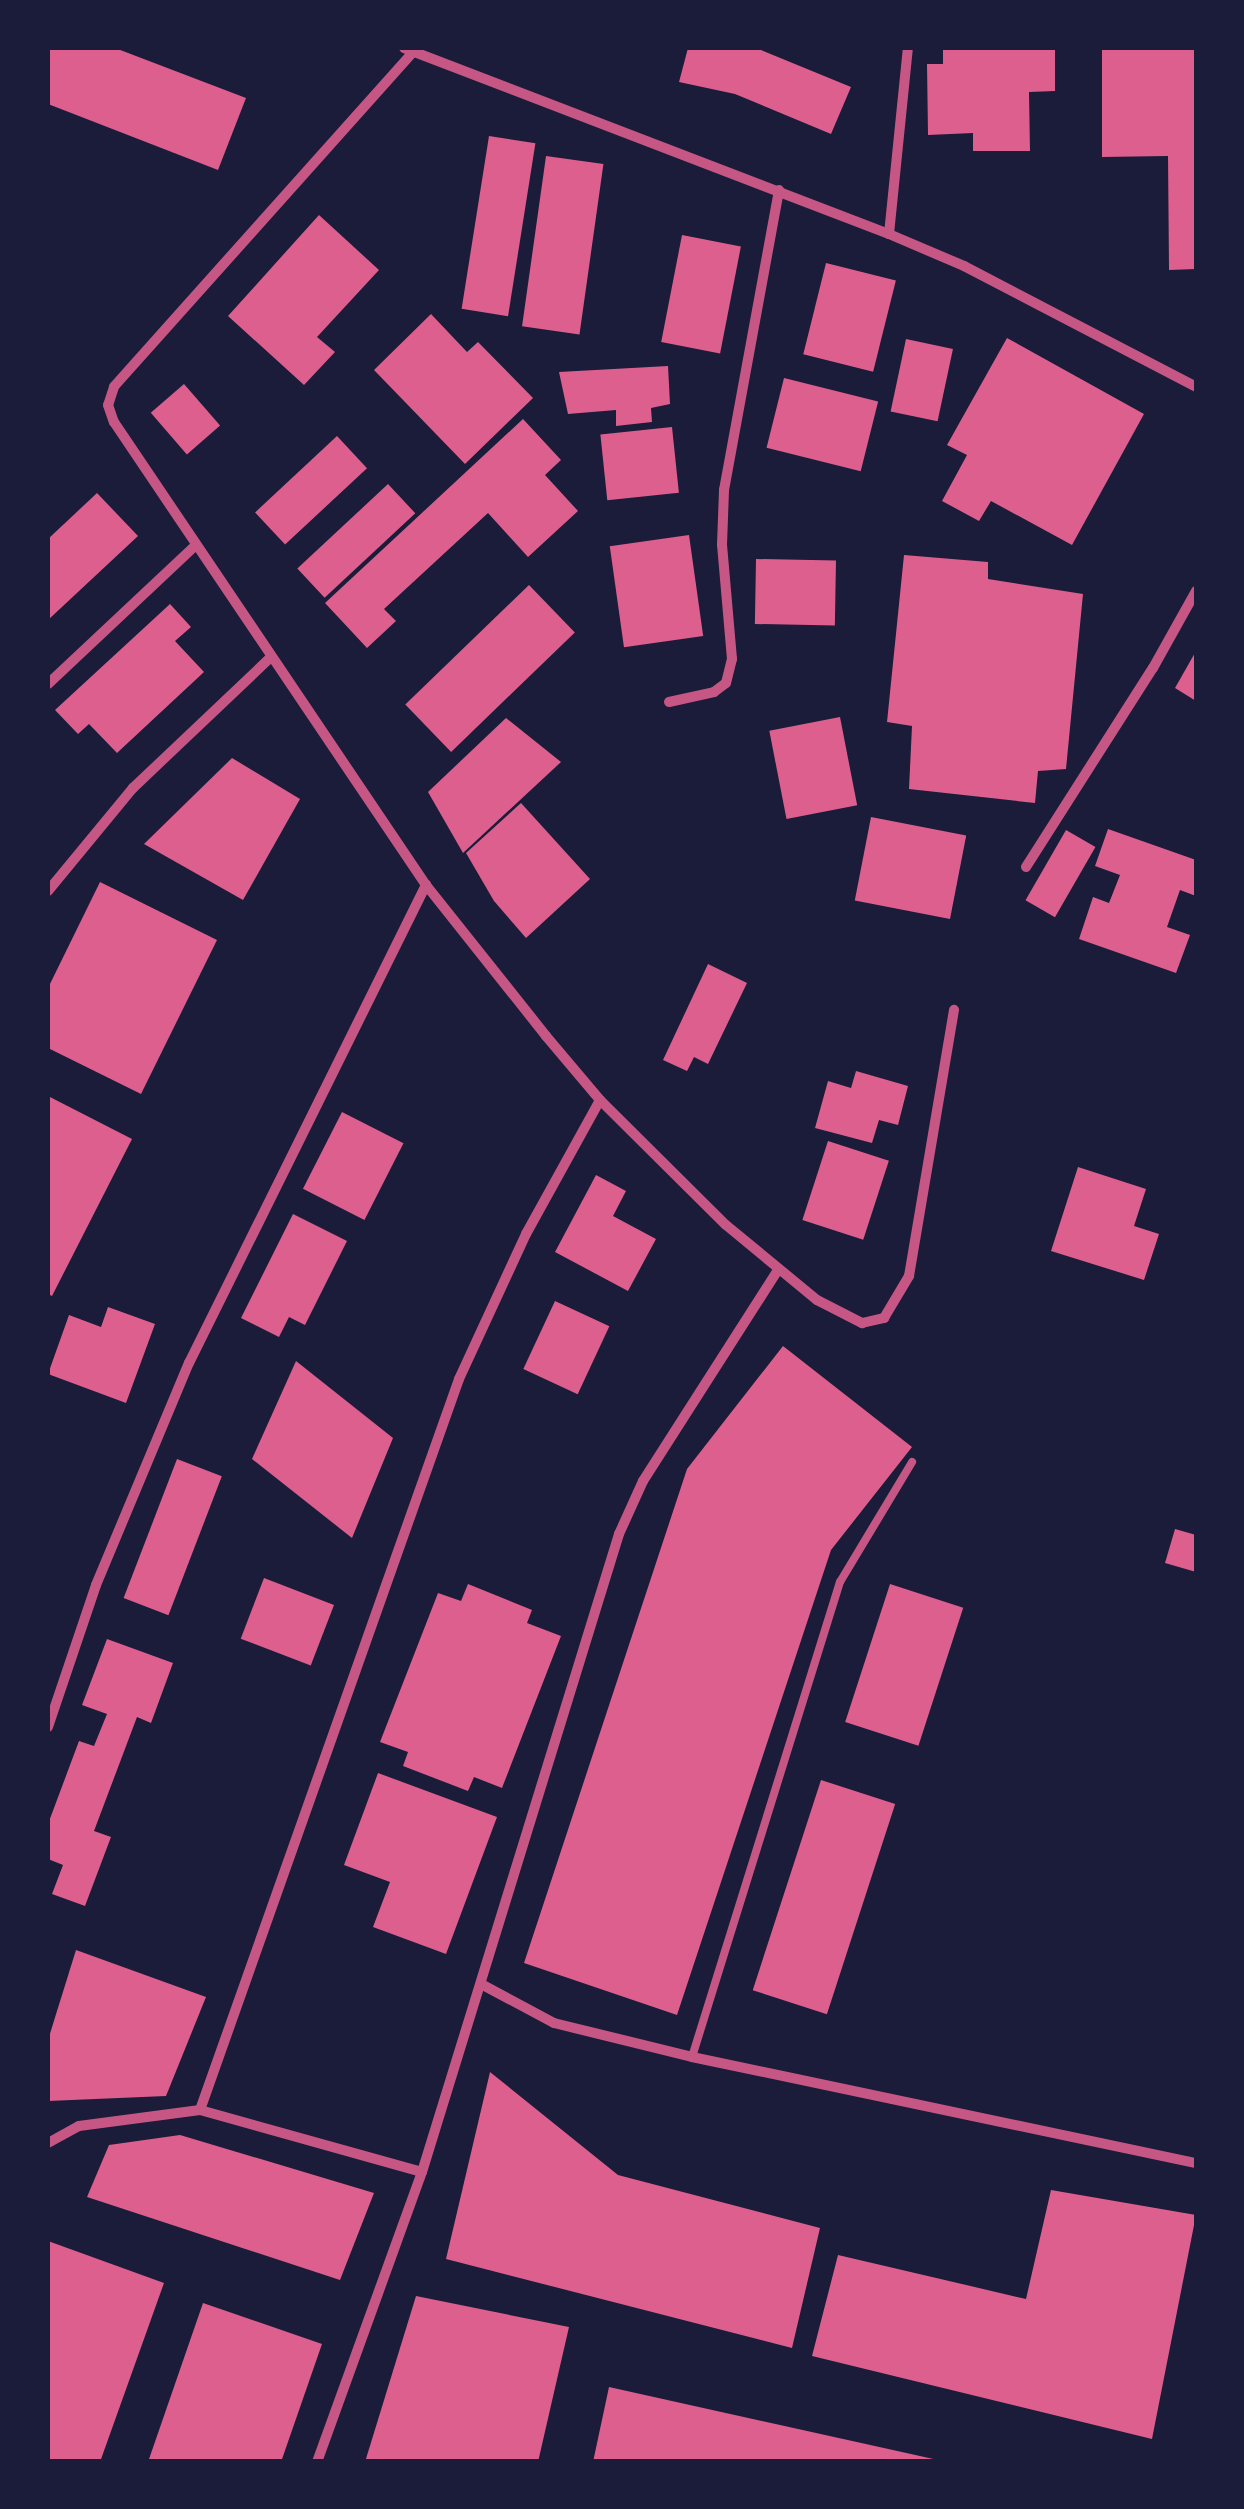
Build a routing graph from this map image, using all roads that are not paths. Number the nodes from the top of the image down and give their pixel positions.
1 (908, 48) edge
2 (409, 49) edge
3 (778, 190) junction
4 (889, 234) junction
5 (1196, 387) edge
6 (195, 546) junction
7 (1196, 591) edge
8 (271, 657) junction
9 (48, 684) edge
10 (669, 702) dead end
11 (1026, 867) dead end
12 (426, 885) junction
13 (48, 891) edge
14 (954, 1010) dead end
15 (600, 1100) junction
16 (778, 1270) junction
17 (912, 1462) dead end
18 (48, 1727) edge
19 (481, 1984) junction
20 (692, 2057) junction
21 (200, 2110) junction
22 (48, 2144) edge
23 (1196, 2163) edge
24 (422, 2172) junction
25 (317, 2462) edge

1 - 4 street
2 - 3 street
2 - 6 street
3 - 4 street
3 - 10 street
4 - 5 street
6 - 8 street
6 - 9 street
7 - 11 street
8 - 12 street
8 - 13 street
12 - 15 street
12 - 18 street
14 - 16 street
15 - 16 street
15 - 21 street
16 - 19 street
17 - 20 lane
19 - 20 street
19 - 24 street
20 - 23 street
21 - 22 street
21 - 24 street
24 - 25 street

